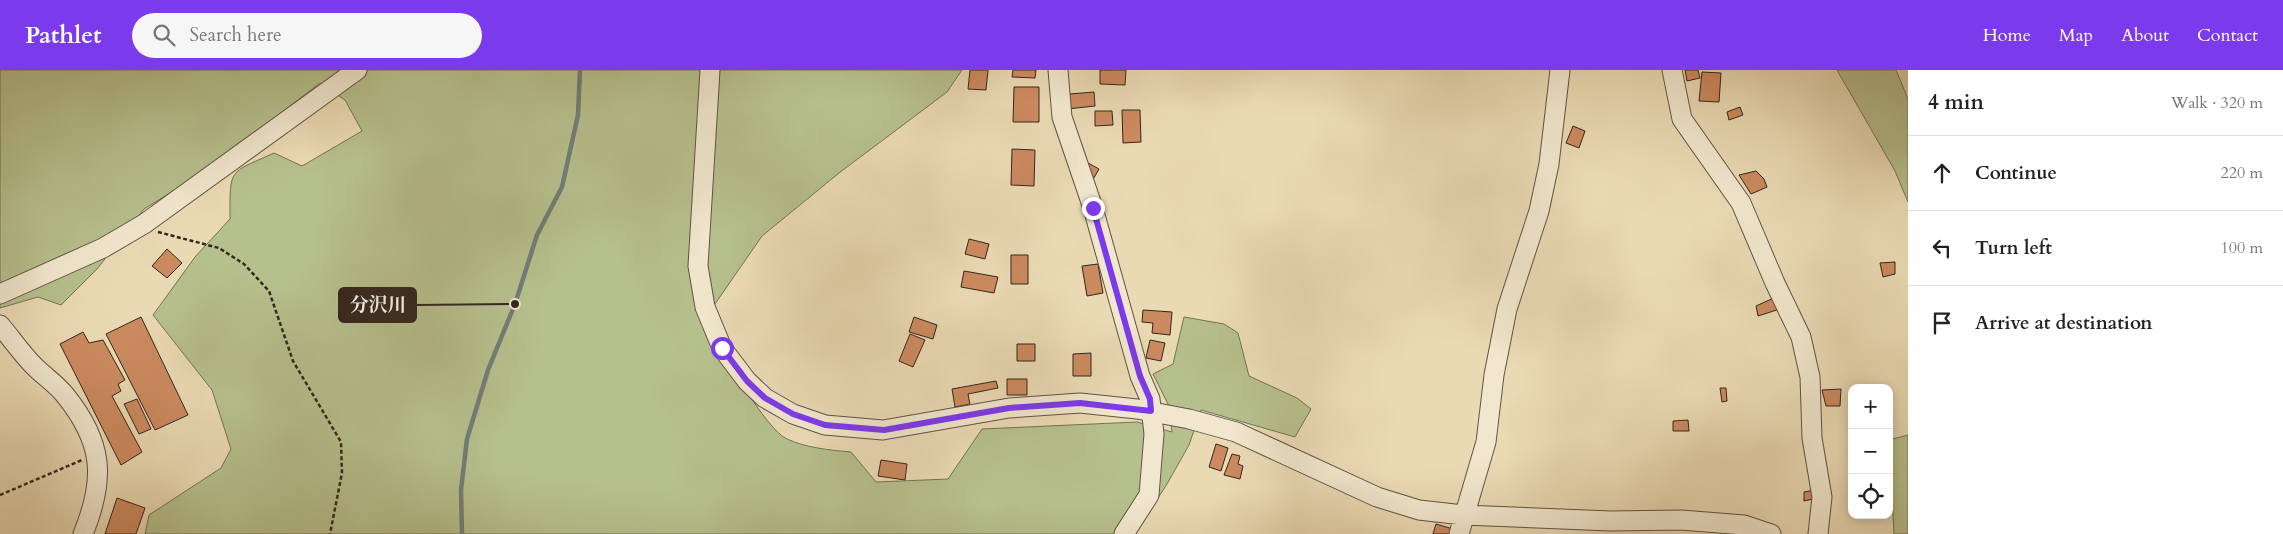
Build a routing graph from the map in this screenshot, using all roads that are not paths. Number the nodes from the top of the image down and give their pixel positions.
1 (357, 70) edge
2 (710, 70) edge
3 (1058, 70) edge
4 (1560, 70) edge
5 (1672, 70) edge
6 (0, 294) edge
7 (0, 325) edge
8 (1151, 411) junction
9 (1464, 515) junction
10 (83, 534) edge
11 (1124, 534) edge
12 (1459, 534) edge
13 (1771, 534) edge
14 (1818, 534) edge

1 - 6 street
2 - 8 street
3 - 8 street
4 - 9 street
5 - 14 street
7 - 10 street
8 - 9 street
8 - 11 street
9 - 12 street
9 - 13 street

